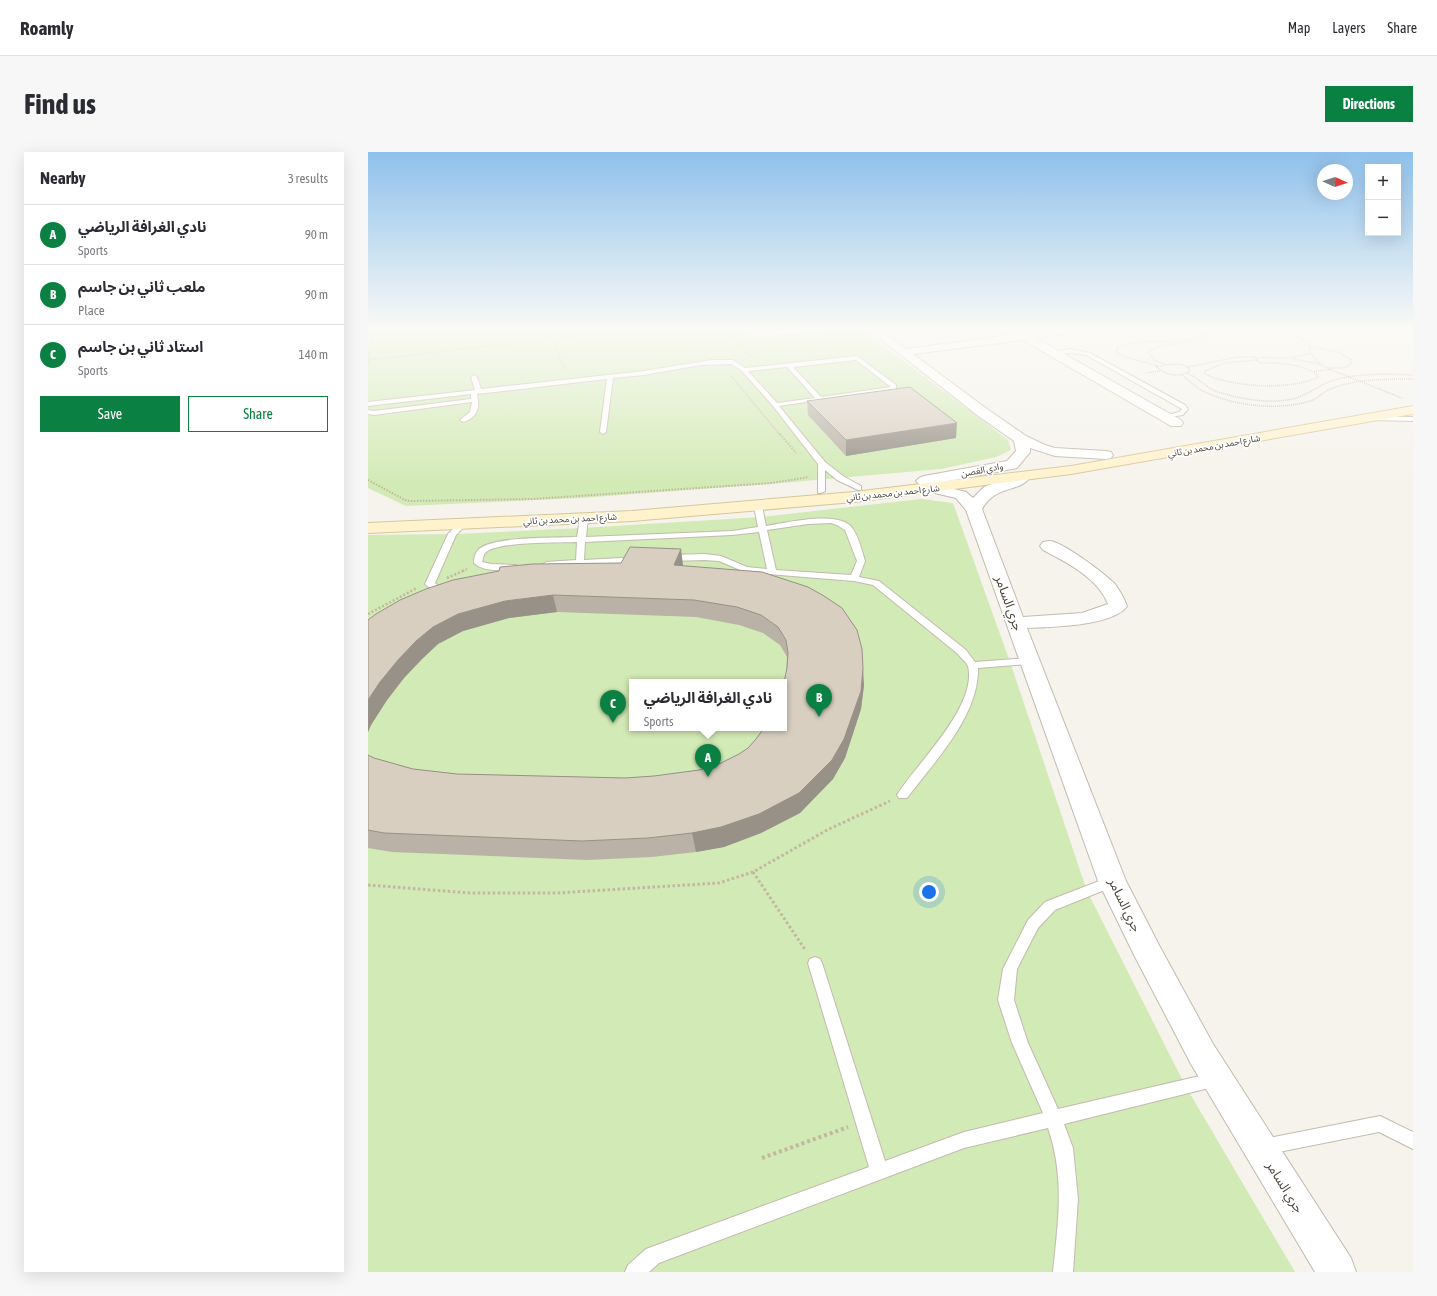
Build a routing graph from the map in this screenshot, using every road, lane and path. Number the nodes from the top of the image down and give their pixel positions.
1 (475, 381) edge
2 (570, 381) edge
3 (609, 381) edge
4 (735, 381) edge
5 (754, 381) edge
6 (803, 381) edge
7 (888, 381) edge
8 (943, 381) edge
9 (1103, 381) edge
10 (1138, 381) edge
11 (1190, 381) edge
12 (1200, 381) edge
13 (1229, 381) edge
14 (1312, 381) edge
15 (1334, 381) edge
16 (1359, 381) joint
17 (563, 382) joint
18 (476, 391) junction
19 (820, 399) junction
20 (475, 400) junction
21 (368, 404) edge
22 (1413, 404) edge
23 (775, 405) junction
24 (368, 412) edge
25 (1364, 419) junction
26 (1413, 419) edge
27 (463, 420) dead end
28 (1171, 420) joint
29 (603, 432) dead end
30 (1021, 439) junction
31 (1106, 456) junction
32 (798, 457) dead end
33 (822, 464) junction
34 (813, 474) dead end
35 (1023, 477) junction
36 (368, 480) edge
37 (927, 485) junction
38 (858, 488) junction
39 (821, 492) junction
40 (758, 506) junction
41 (974, 509) junction
42 (368, 516) edge
43 (584, 519) junction
44 (463, 524) junction
45 (368, 528) edge
46 (764, 529) junction
47 (581, 539) junction
48 (1049, 546) dead end
49 (658, 558) edge
50 (643, 559) edge
51 (580, 563) junction
52 (535, 565) edge
53 (520, 566) edge
54 (772, 572) junction
55 (854, 578) junction
56 (446, 596) edge
57 (1016, 623) junction
58 (1029, 661) junction
59 (973, 665) junction
60 (903, 795) joint
61 (754, 872) junction
62 (1112, 881) junction
63 (368, 885) edge
64 (815, 964) joint
65 (1218, 1079) junction
66 (1054, 1119) junction
67 (864, 1121) junction
68 (1413, 1141) edge
69 (1260, 1148) junction
70 (762, 1158) dead end
71 (879, 1172) junction
72 (636, 1272) edge
73 (1063, 1272) edge
74 (1338, 1272) edge

1 - 18 lane
2 - 17 lane
3 - 29 lane
4 - 32 path
5 - 23 lane
6 - 19 lane
7 - 19 lane
8 - 30 street
9 - 28 street
10 - 28 lane
11 - 16 path
12 - 15 path
13 - 14 path
16 - 22 path
17 - 18 lane
18 - 20 lane
18 - 21 lane
19 - 23 lane
20 - 24 lane
20 - 27 lane
22 - 25 street, شارع احمد بن محمد بن ثاني
22 - 31 street, شارع احمد بن محمد بن ثاني
23 - 33 lane
25 - 26 lane
25 - 35 street, شارع احمد بن محمد بن ثاني
30 - 31 street
30 - 37 street, وادي الغصن
31 - 37 street, شارع احمد بن محمد بن ثاني
33 - 38 lane
33 - 39 lane
34 - 36 path
35 - 37 street, شارع احمد بن محمد بن ثاني
35 - 41 street
37 - 38 street, شارع احمد بن محمد بن ثاني
37 - 40 street, شارع احمد بن محمد بن ثاني
37 - 41 street, جري السامر
38 - 39 street, شارع احمد بن محمد بن ثاني
39 - 42 street, شارع احمد بن محمد بن ثاني
40 - 43 street, شارع احمد بن محمد بن ثاني
40 - 46 lane
41 - 57 street, جري السامر
43 - 44 street, شارع احمد بن محمد بن ثاني
43 - 47 lane
44 - 45 street, شارع احمد بن محمد بن ثاني
44 - 56 lane
46 - 47 lane
46 - 54 lane
46 - 55 lane
47 - 51 lane
47 - 53 lane
48 - 57 street
49 - 54 lane
50 - 51 lane
51 - 52 lane
54 - 55 lane
55 - 59 lane
57 - 58 street, جري السامر
58 - 59 lane
58 - 62 street, جري السامر
59 - 60 lane
60 - 61 path
61 - 63 path
61 - 64 path
62 - 65 street, جري السامر
62 - 66 lane
64 - 67 lane
65 - 66 lane
65 - 69 street, جري السامر
66 - 71 lane
66 - 73 lane
67 - 70 path
67 - 71 lane
68 - 69 lane
69 - 74 street, جري السامر
71 - 72 lane

